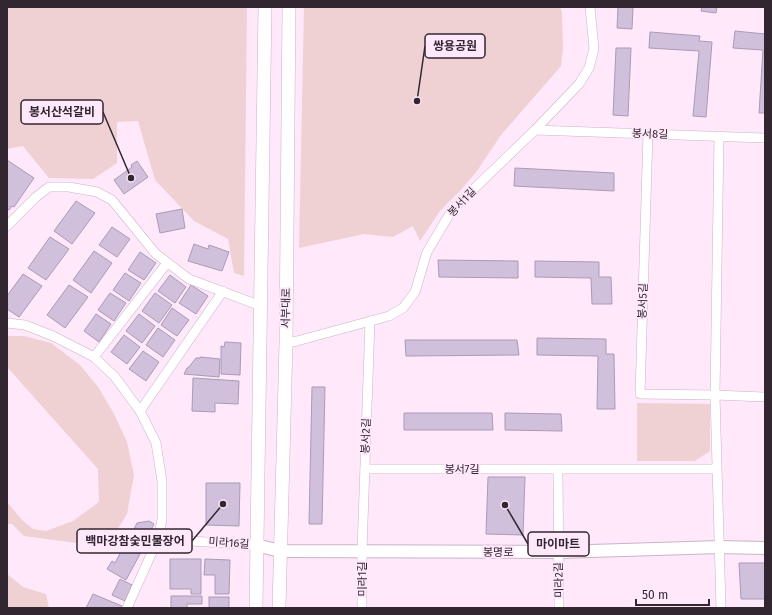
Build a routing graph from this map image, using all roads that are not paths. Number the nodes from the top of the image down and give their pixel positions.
1 (265, 7) edge
2 (289, 7) edge
3 (590, 7) edge
4 (536, 130) junction
5 (648, 134) junction
6 (719, 136) junction
7 (765, 138) edge
8 (7, 226) edge
9 (167, 263) junction
10 (223, 291) junction
11 (261, 306) junction
12 (370, 321) junction
13 (7, 323) edge
14 (286, 343) junction
15 (94, 357) junction
16 (715, 395) junction
17 (765, 397) edge
18 (140, 411) junction
19 (365, 469) junction
20 (716, 469) junction
21 (558, 470) junction
22 (158, 539) junction
23 (256, 545) junction
24 (720, 547) junction
25 (765, 548) edge
26 (362, 551) junction
27 (280, 552) junction
28 (559, 552) junction
29 (127, 608) edge
30 (256, 608) edge
31 (279, 608) edge
32 (362, 608) edge
33 (559, 608) edge
34 (721, 608) edge

1 - 11 main road
2 - 14 main road, 서부대로
3 - 4 street, 봉서1길
4 - 5 street, 봉서8길
4 - 12 street, 봉서1길
5 - 6 street, 봉서8길
5 - 16 street, 봉서5길
6 - 7 street, 봉서8길
6 - 16 street
8 - 9 street
9 - 10 street
9 - 15 street
10 - 11 street
10 - 18 street
11 - 23 main road
12 - 14 street, 봉서1길
12 - 19 street, 봉서2길
13 - 15 street
14 - 27 main road, 서부대로
15 - 18 street
16 - 17 street, 봉서5길
16 - 20 street
18 - 22 street
19 - 21 street, 봉서7길
19 - 26 street, 봉서2길
20 - 21 street, 봉서7길
20 - 24 street
21 - 28 street
22 - 23 street, 미라16길
22 - 29 street
23 - 27 street, 봉명로
23 - 30 main road
24 - 25 street, 봉명로
24 - 28 street, 봉명로
24 - 34 street
26 - 27 street, 봉명로
26 - 28 street, 봉명로
26 - 32 street, 미라1길
27 - 31 main road, 서부대로
28 - 33 street, 미라2길

